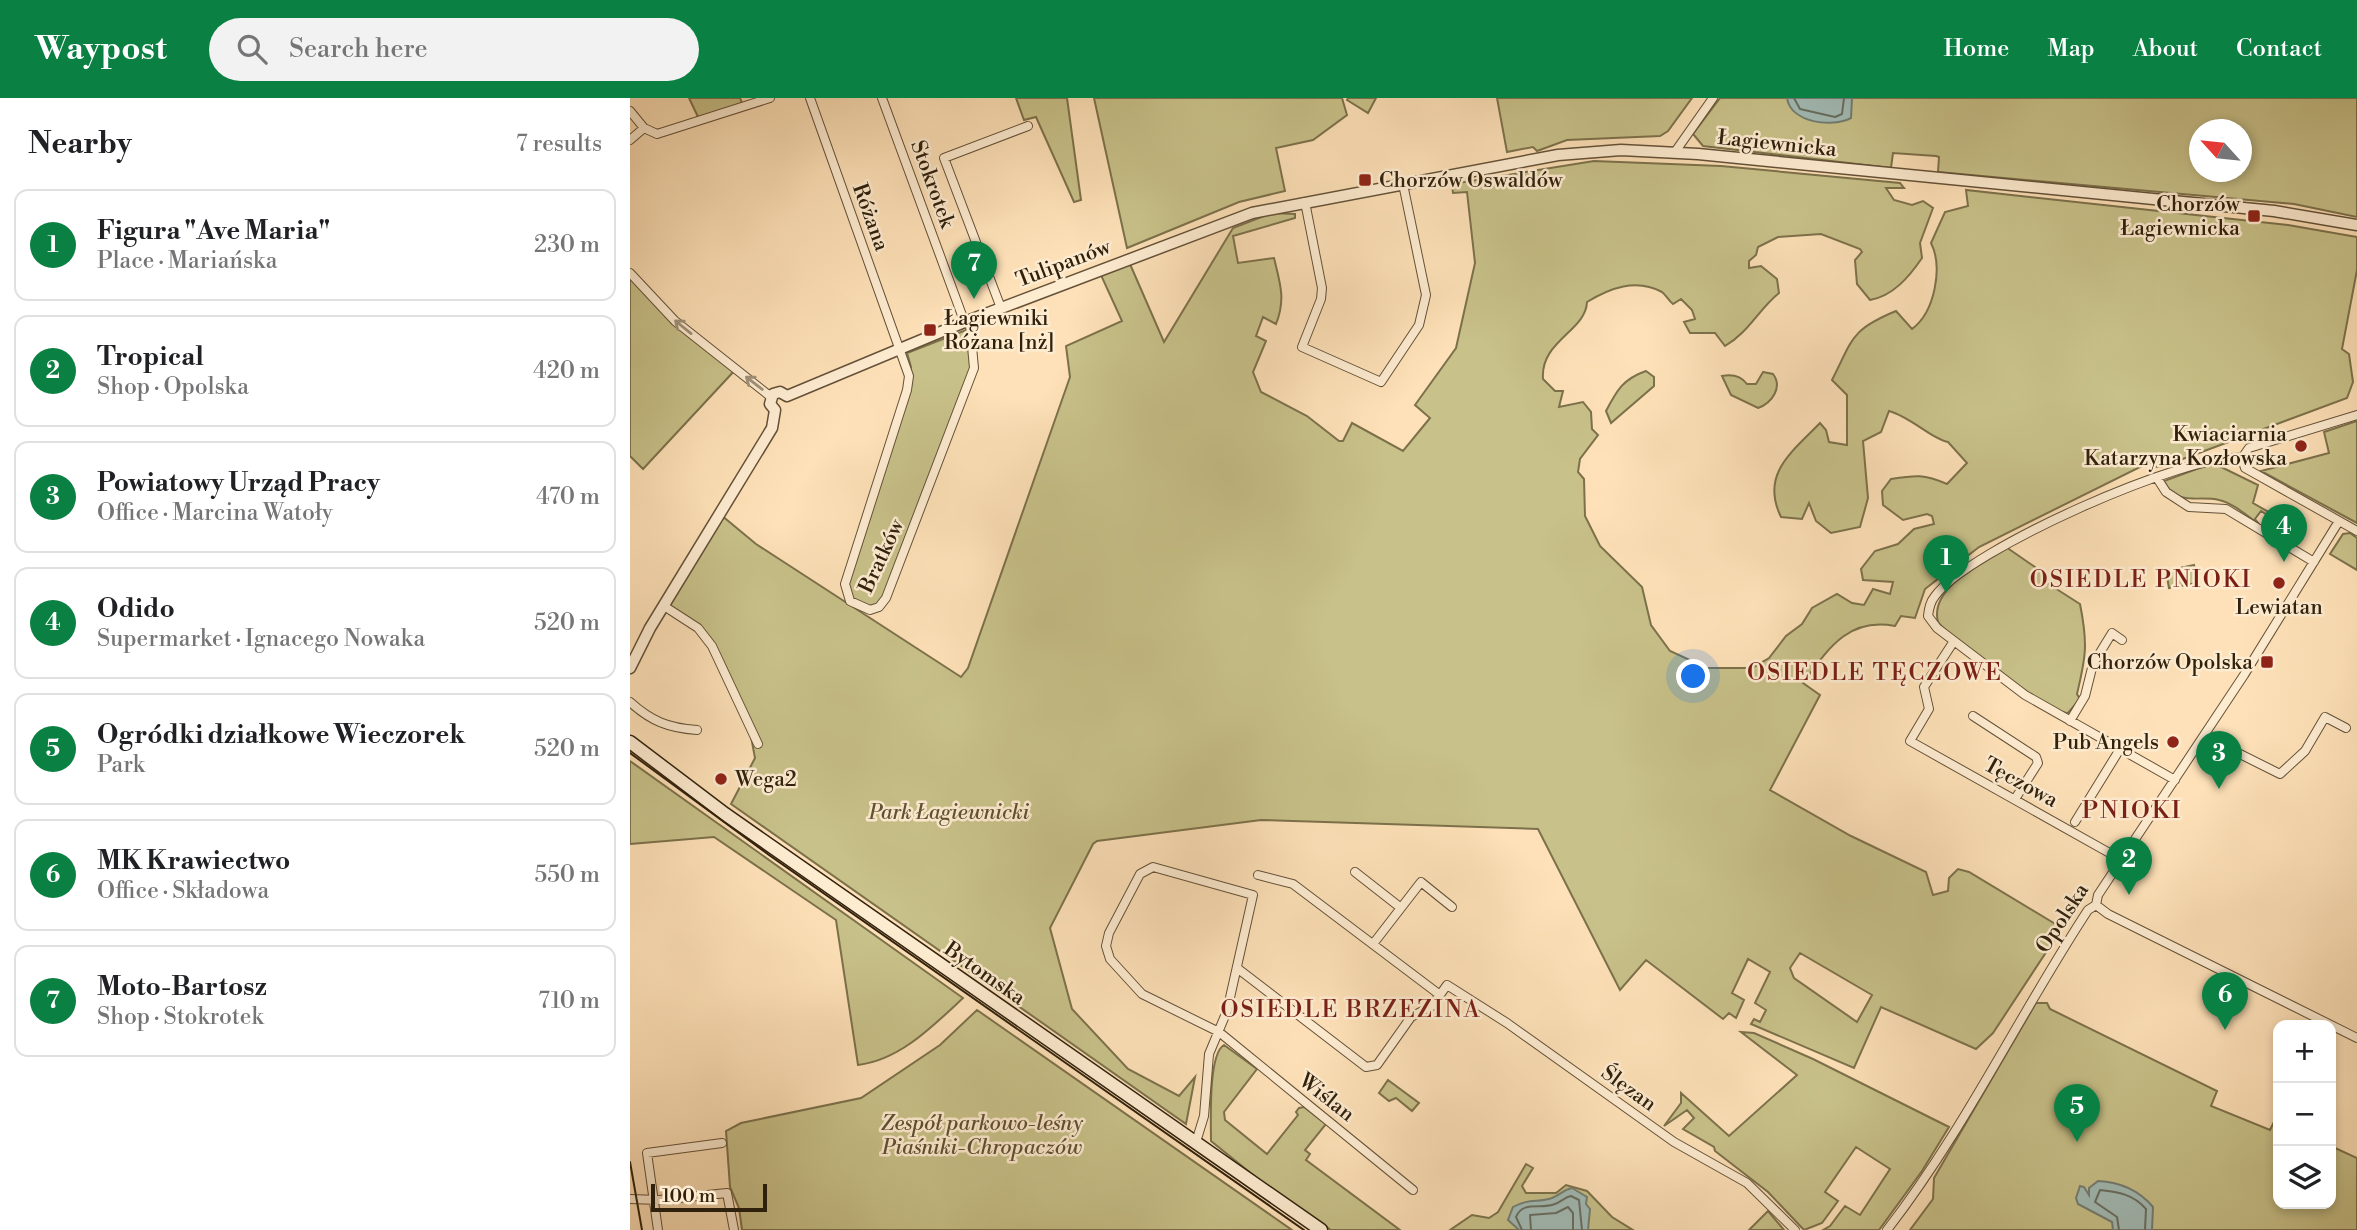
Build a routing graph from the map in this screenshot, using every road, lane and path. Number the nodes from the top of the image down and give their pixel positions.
1 (770, 98) edge
2 (810, 98) edge
3 (882, 98) edge
4 (1713, 98) edge
5 (630, 111) edge
6 (1028, 126) dead end
7 (644, 128) junction
8 (630, 140) edge
9 (1675, 152) junction
10 (1403, 184) junction
11 (1305, 202) junction
12 (2357, 225) edge
13 (1199, 231) joint
14 (630, 273) edge
15 (1001, 307) junction
16 (967, 321) junction
17 (900, 347) junction
18 (787, 396) junction
19 (771, 397) junction
20 (775, 410) junction
21 (2357, 415) edge
22 (2242, 458) junction
23 (2157, 478) junction
24 (2339, 521) junction
25 (2357, 531) edge
26 (2314, 562) junction
27 (664, 606) junction
28 (2122, 640) dead end
29 (1954, 641) junction
30 (630, 668) edge
31 (630, 702) edge
32 (1973, 716) dead end
33 (2070, 721) junction
34 (2346, 728) dead end
35 (696, 730) dead end
36 (2204, 736) junction
37 (630, 742) edge
38 (758, 744) dead end
39 (2120, 749) junction
40 (2175, 780) junction
41 (2015, 799) junction
42 (2075, 822) dead end
43 (2122, 860) junction
44 (1355, 872) dead end
45 (1258, 875) dead end
46 (2095, 905) junction
47 (1452, 907) dead end
48 (1401, 908) junction
49 (1373, 944) junction
50 (1237, 968) junction
51 (1440, 995) junction
52 (1219, 1032) junction
53 (2357, 1038) edge
54 (1196, 1142) junction
55 (722, 1143) dead end
56 (1413, 1190) dead end
57 (652, 1198) junction
58 (630, 1199) edge
59 (658, 1230) edge
60 (734, 1230) edge
61 (1321, 1230) edge
62 (1795, 1230) edge
63 (1886, 1230) edge

1 - 7 street
2 - 17 street, Różana
3 - 16 street, Stokrotek
4 - 9 street
5 - 7 street
6 - 15 street
7 - 8 street
9 - 10 street, Łagiewnicka
9 - 12 street, Łagiewnicka
10 - 11 street, Łagiewnicka
10 - 11 street
11 - 13 street, Łagiewnicka
13 - 15 street, Tulipanów
19 -> 14 street
15 - 16 street, Tulipanów
16 - 17 street, Tulipanów
16 - 17 street, Bratków
17 - 18 street, Tulipanów
18 - 19 street
18 - 20 street
19 - 20 street
20 - 27 street
21 - 22 street
22 - 23 street
22 - 24 street
23 - 26 street
23 - 29 street
24 - 25 street
24 - 26 street, Opolska
26 - 36 street, Opolska
27 - 30 street
27 - 38 street
28 - 33 street
29 - 33 street
29 - 41 street, Tęczowa
31 - 35 street
32 - 41 street
33 - 39 street
34 - 36 street
36 - 40 street, Opolska
37 - 54 main road, Bytomska
39 - 40 street
39 - 42 street
40 - 43 street, Opolska
41 - 43 street, Tęczowa
43 - 46 street, Opolska
44 - 48 street
45 - 49 street
46 - 53 street
46 - 63 street, Opolska
47 - 48 street
48 - 49 street
49 - 51 street
50 - 51 street
50 - 52 street
50 - 52 street, Wiślan
51 - 62 street, Ślęzan
52 - 54 street
52 - 56 street, Wiślan
54 - 61 main road, Bytomska
55 - 57 street
57 - 58 street
57 - 59 street
57 - 60 street

